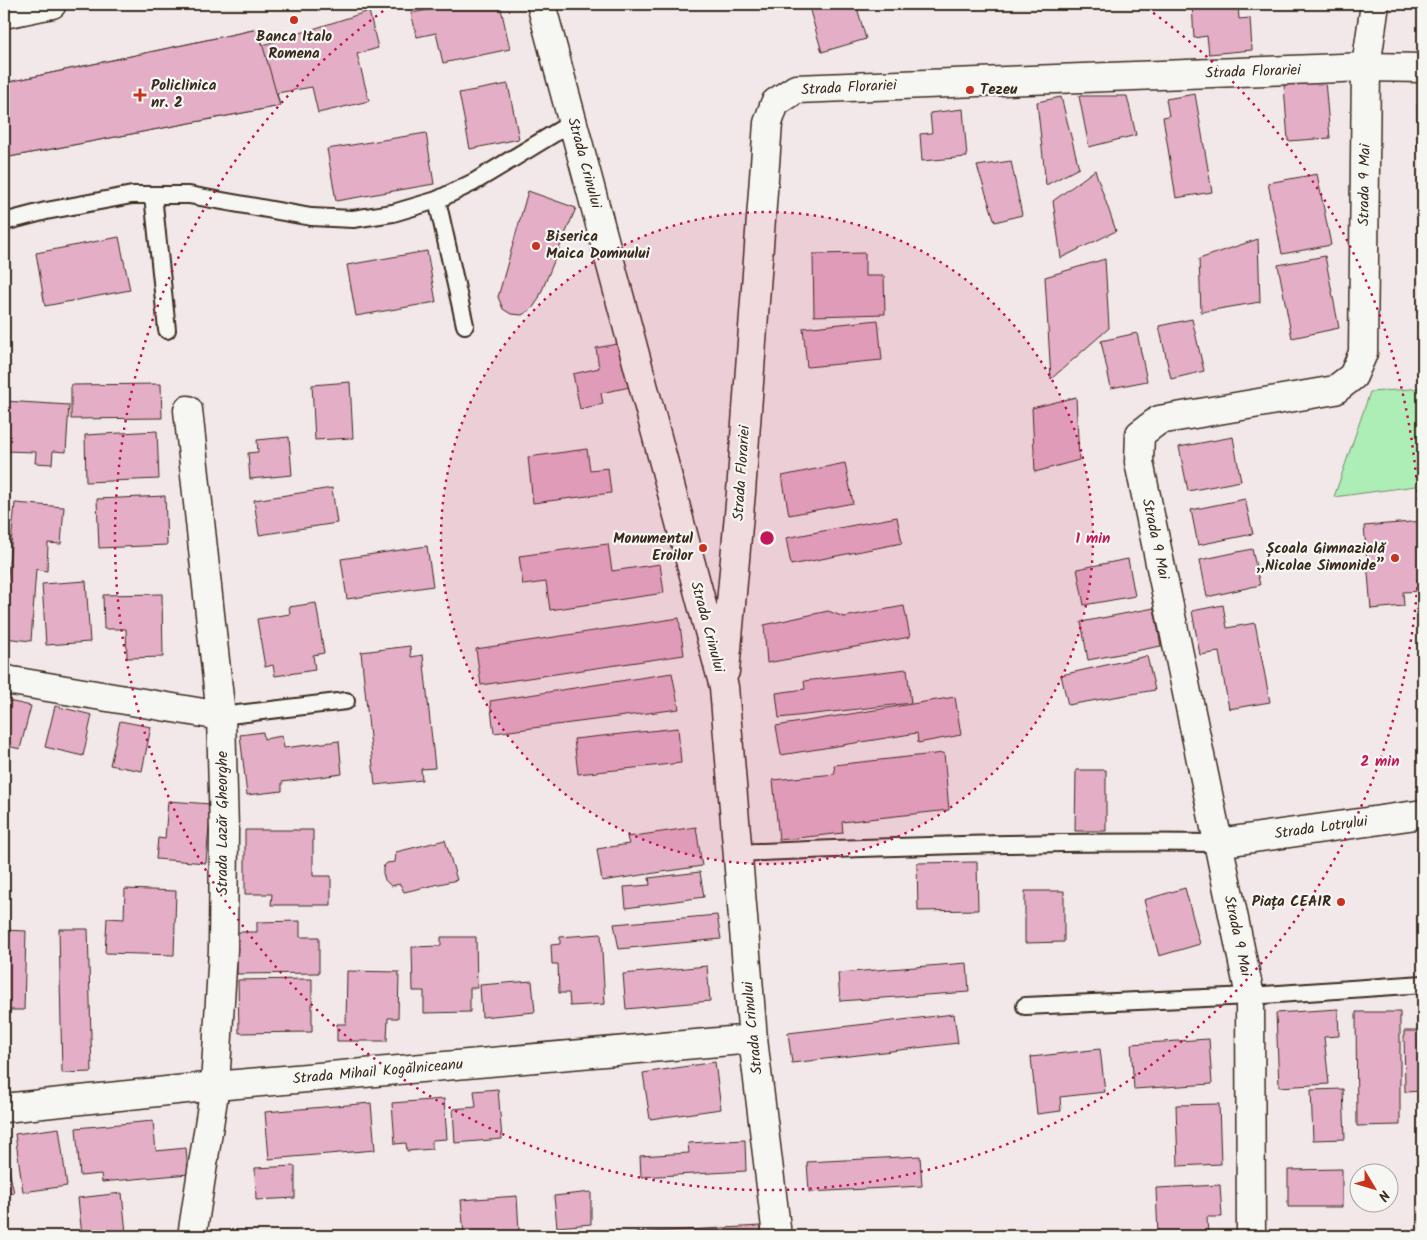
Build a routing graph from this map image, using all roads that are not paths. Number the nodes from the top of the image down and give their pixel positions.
1 (52, 4) edge
2 (541, 4) edge
3 (1375, 4) edge
4 (4, 14) edge
5 (1366, 67) junction
6 (1423, 68) edge
7 (573, 122) junction
8 (153, 195) junction
9 (437, 200) junction
10 (4, 222) edge
11 (465, 325) dead end
12 (167, 330) dead end
13 (188, 410) dead end
14 (4, 678) edge
15 (724, 687) junction
16 (346, 701) dead end
17 (221, 716) junction
18 (1423, 814) edge
19 (1218, 843) junction
20 (737, 853) junction
21 (1423, 984) edge
22 (1250, 996) junction
23 (1025, 1006) dead end
24 (753, 1039) junction
25 (215, 1086) junction
26 (4, 1108) edge
27 (192, 1236) edge
28 (777, 1236) edge
29 (1251, 1236) edge

1 - 4 street
2 - 7 street, Strada Crinului
3 - 5 street, Strada 9 Mai
5 - 6 street, Strada Florariei
5 - 15 street, Strada Florariei
5 - 19 street, Strada 9 Mai
7 - 9 lane
7 - 15 street, Strada Crinului
8 - 9 lane
8 - 10 lane
8 - 12 lane
9 - 11 lane
13 - 17 street, Strada Lazăr Gheorghe
14 - 17 street
15 - 20 street, Strada Crinului
16 - 17 lane
17 - 25 street, Strada Lazăr Gheorghe
18 - 19 street, Strada Lotrului
19 - 20 lane
19 - 22 street, Strada 9 Mai
20 - 24 street, Strada Crinului
21 - 22 lane
22 - 23 lane
22 - 29 street, Strada 9 Mai
24 - 25 street, Strada Mihail Kogălniceanu
24 - 28 street, Strada Crinului
25 - 26 street, Strada Mihail Kogălniceanu
25 - 27 street, Strada Lazăr Gheorghe

